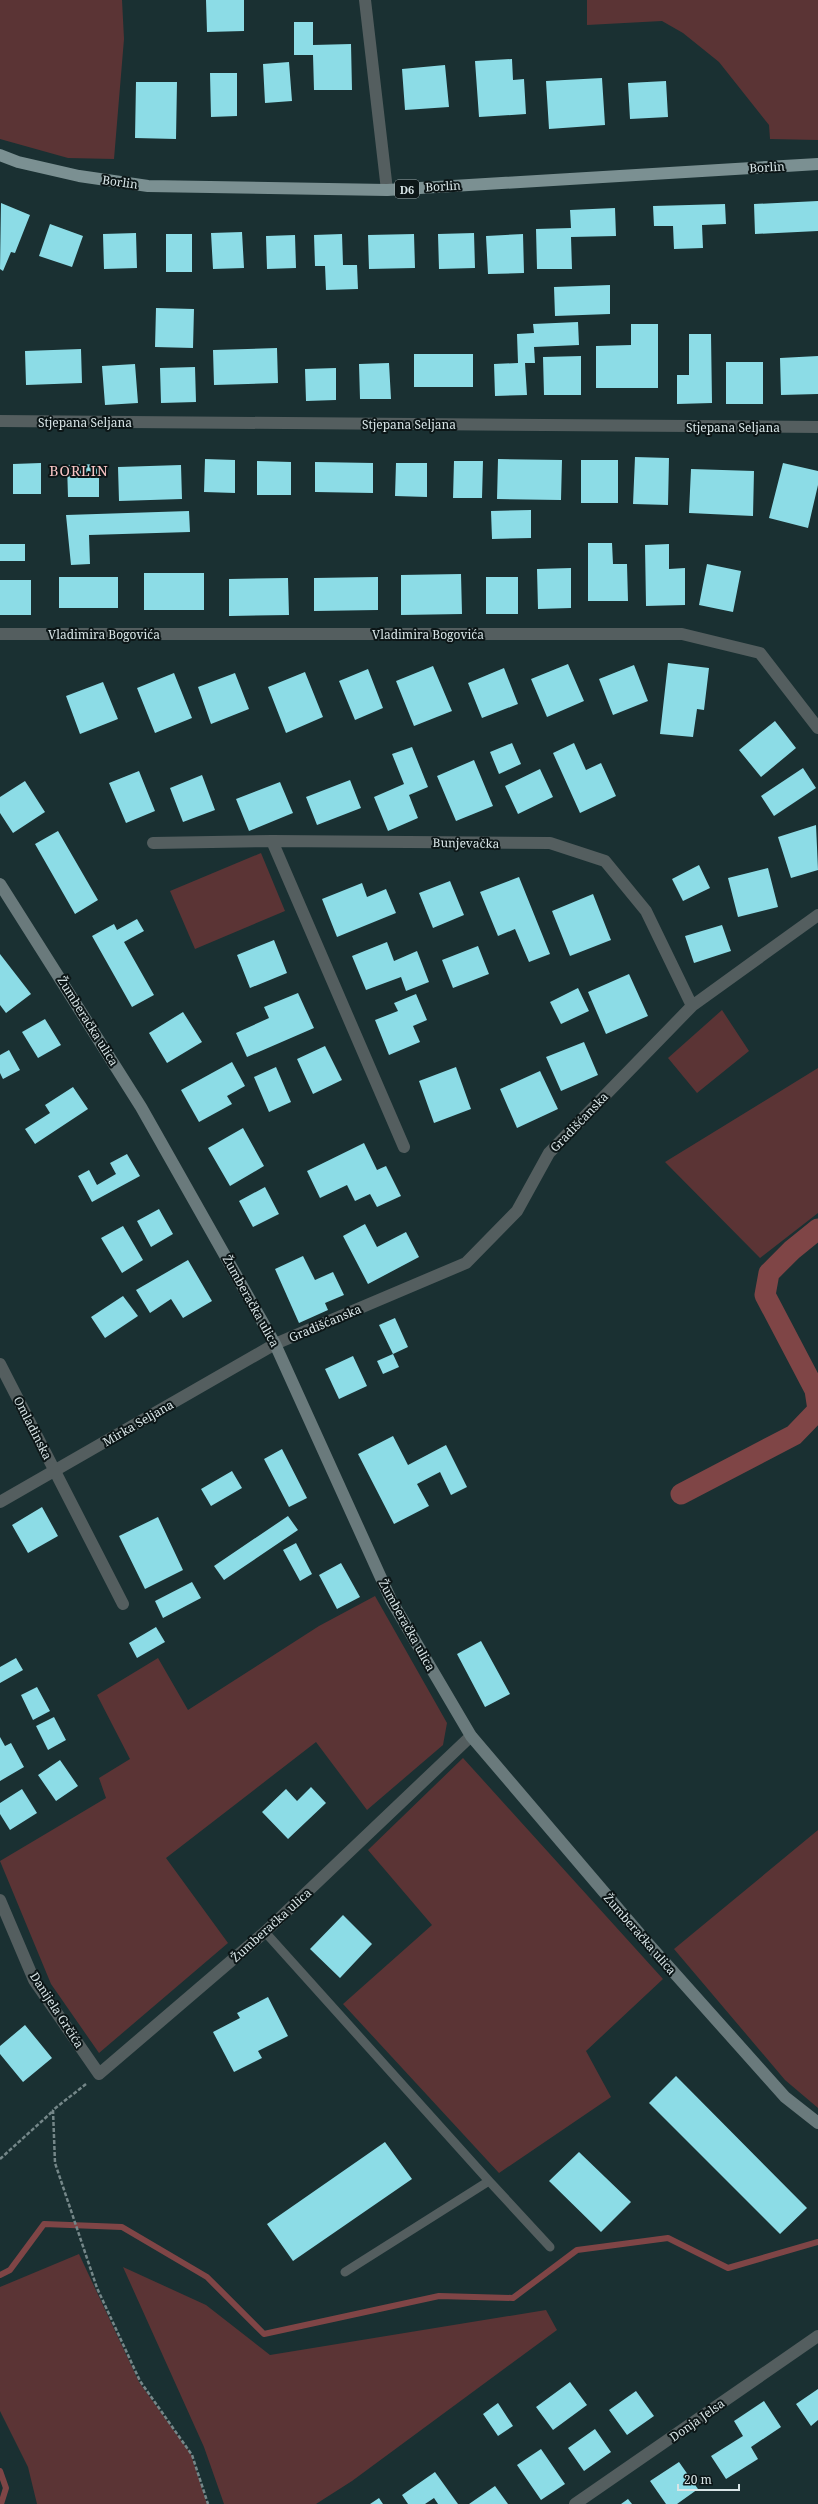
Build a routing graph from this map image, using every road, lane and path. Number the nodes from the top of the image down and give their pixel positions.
1 (365, 0) edge
2 (0, 155) edge
3 (818, 164) edge
4 (387, 190) junction
5 (0, 421) edge
6 (818, 427) edge
7 (0, 634) edge
8 (818, 728) edge
9 (272, 841) junction
10 (153, 843) dead end
11 (0, 884) edge
12 (818, 915) edge
13 (692, 1006) junction
14 (404, 1147) dead end
15 (276, 1344) junction
16 (0, 1364) edge
17 (55, 1471) junction
18 (0, 1502) edge
19 (123, 1604) dead end
20 (471, 1736) junction
21 (0, 1900) edge
22 (265, 1932) junction
23 (99, 2074) junction
24 (53, 2110) junction
25 (818, 2124) edge
26 (0, 2159) edge
27 (489, 2181) junction
28 (550, 2247) dead end
29 (345, 2272) dead end
30 (818, 2336) edge
31 (208, 2504) edge
32 (575, 2504) edge

1 - 4 street
2 - 4 main road, Borlin / D6
3 - 4 main road, Borlin / D6
5 - 6 street, Stjepana Seljana
7 - 8 street, Vladimira Bogovića
9 - 10 street, Bunjevačka
9 - 13 street, Bunjevačka
9 - 14 street
11 - 15 main road, Žumberačka ulica
12 - 13 street, Gradišćanska
13 - 15 street, Gradišćanska
15 - 17 street, Mirka Seljana
15 - 20 main road, Žumberačka ulica
16 - 17 street, Omladinska
17 - 18 street, Mirka Seljana
17 - 19 street, Omladinska
20 - 22 street, Žumberačka ulica
20 - 25 main road, Žumberačka ulica
21 - 23 street, Danijela Grčića
22 - 23 street, Žumberačka ulica
22 - 27 lane
23 - 24 path
24 - 26 path
24 - 31 path
27 - 28 lane
27 - 29 lane
30 - 32 street, Donja Jelsa

